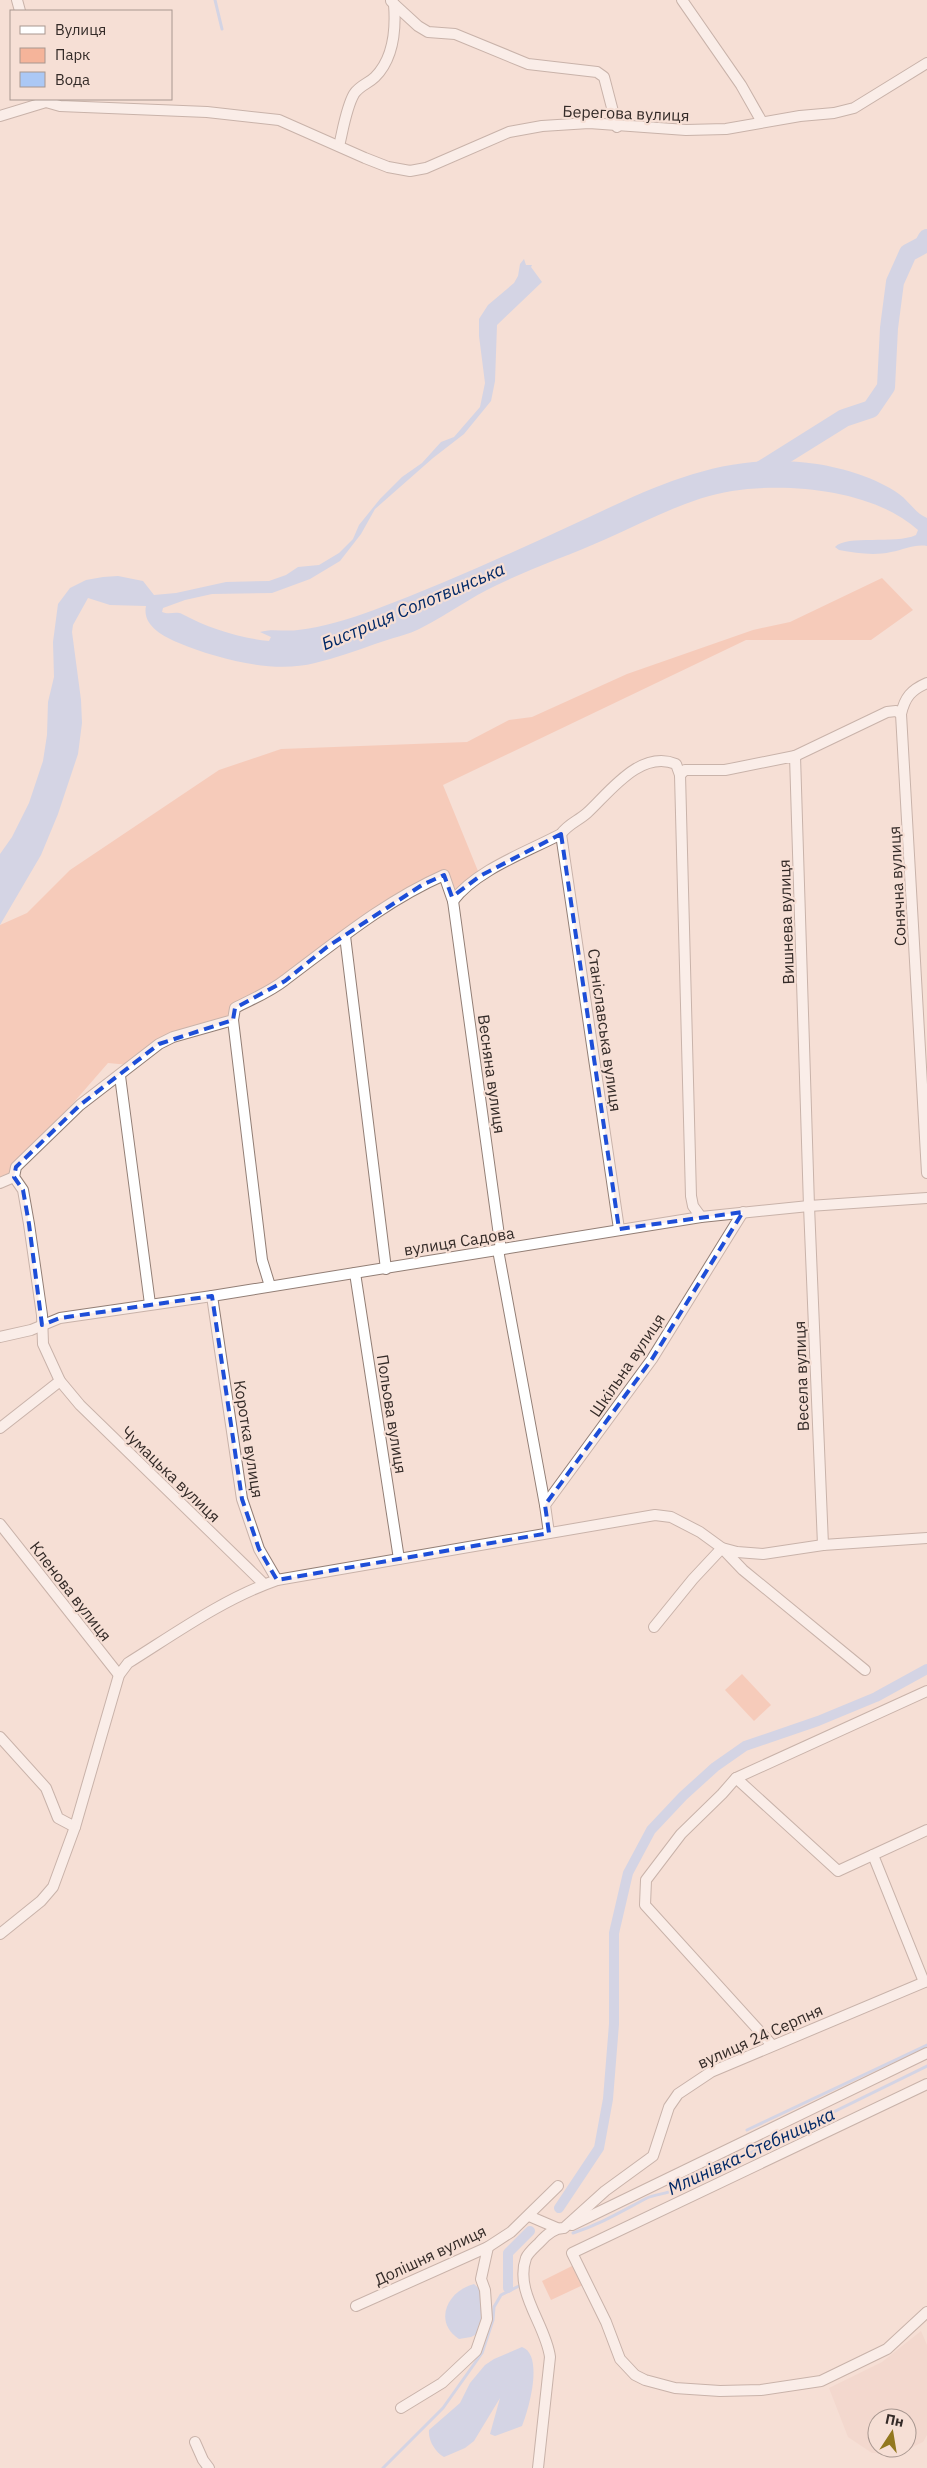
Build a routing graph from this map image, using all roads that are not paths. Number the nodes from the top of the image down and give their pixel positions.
1 (682, 0) edge
2 (392, 2) edge
3 (927, 63) edge
4 (45, 101) edge
5 (0, 116) edge
6 (762, 122) junction
7 (617, 127) junction
8 (339, 146) junction
9 (927, 683) edge
10 (901, 714) junction
11 (796, 756) junction
12 (680, 775) junction
13 (561, 834) junction
14 (453, 901) junction
15 (345, 936) junction
16 (233, 1020) junction
17 (120, 1076) junction
18 (927, 1173) edge
19 (14, 1177) junction
20 (0, 1183) edge
21 (927, 1198) edge
22 (809, 1206) junction
23 (743, 1212) junction
24 (701, 1217) junction
25 (619, 1229) junction
26 (500, 1250) junction
27 (386, 1269) junction
28 (355, 1273) junction
29 (270, 1286) junction
30 (212, 1296) junction
31 (150, 1304) junction
32 (42, 1325) junction
33 (0, 1337) edge
34 (60, 1381) junction
35 (0, 1428) edge
36 (544, 1505) junction
37 (0, 1524) edge
38 (549, 1533) junction
39 (927, 1538) edge
40 (823, 1545) junction
41 (722, 1548) junction
42 (399, 1559) junction
43 (277, 1580) junction
44 (264, 1584) junction
45 (654, 1627) dead end
46 (865, 1670) dead end
47 (119, 1675) junction
48 (927, 1691) edge
49 (0, 1737) edge
50 (736, 1778) junction
51 (75, 1827) junction
52 (927, 1830) edge
53 (873, 1855) junction
54 (0, 1934) edge
55 (926, 1982) edge
56 (772, 2045) junction
57 (927, 2053) edge
58 (927, 2084) edge
59 (558, 2186) dead end
60 (528, 2216) junction
61 (561, 2228) junction
62 (488, 2247) junction
63 (356, 2306) dead end
64 (927, 2312) edge
65 (401, 2408) dead end
66 (195, 2442) dead end
67 (209, 2468) edge
68 (538, 2468) edge

1 - 6 street
2 - 7 street
2 - 8 street
3 - 6 street, Берегова вулиця
4 - 5 street, Берегова вулиця
4 - 8 street, Берегова вулиця
6 - 7 street, Берегова вулиця
7 - 8 street, Берегова вулиця
9 - 10 street
10 - 11 street
10 - 18 street, Сонячна вулиця
11 - 12 street
11 - 22 street, Вишнева вулиця
12 - 13 street
12 - 24 street
13 - 14 street
13 - 25 street, Станіславська вулиця
14 - 15 street, Весняна вулиця
14 - 26 street, Весняна вулиця
15 - 16 street
15 - 27 street
16 - 17 street
16 - 29 street
17 - 19 street
17 - 31 street
19 - 20 street
19 - 32 street, Чумацька вулиця
21 - 22 street, вулиця Садова
22 - 23 street, вулиця Садова
22 - 40 street, Весела вулиця
23 - 24 street, вулиця Садова
23 - 36 street, Шкільна вулиця
24 - 25 street, вулиця Садова
25 - 26 street, вулиця Садова
26 - 27 street, вулиця Садова
26 - 36 street, Весняна вулиця
27 - 28 street, вулиця Садова
28 - 29 street, вулиця Садова
28 - 42 street, Польова вулиця
29 - 30 street, вулиця Садова
30 - 31 street, вулиця Садова
30 - 43 street, Коротка вулиця
31 - 32 street, вулиця Садова
32 - 33 street, вулиця Садова
32 - 34 street, Чумацька вулиця
34 - 35 street
34 - 44 street, Чумацька вулиця
36 - 38 street
37 - 47 street, Кленова вулиця
38 - 41 street
38 - 42 street
39 - 40 street
40 - 41 street
41 - 45 street
41 - 46 street
42 - 43 street
43 - 44 street
44 - 47 street
47 - 51 street
48 - 50 street
49 - 51 street
50 - 53 street
50 - 56 street
51 - 54 street
52 - 53 street
53 - 55 street
55 - 56 street, вулиця 24 Серпня
56 - 61 street, вулиця 24 Серпня
57 - 61 street
58 - 64 street
59 - 60 street, Долішня вулиця
60 - 61 street
60 - 62 street, Долішня вулиця
61 - 68 street, вулиця 24 Серпня
62 - 63 street, Долішня вулиця
62 - 65 street
66 - 67 street

